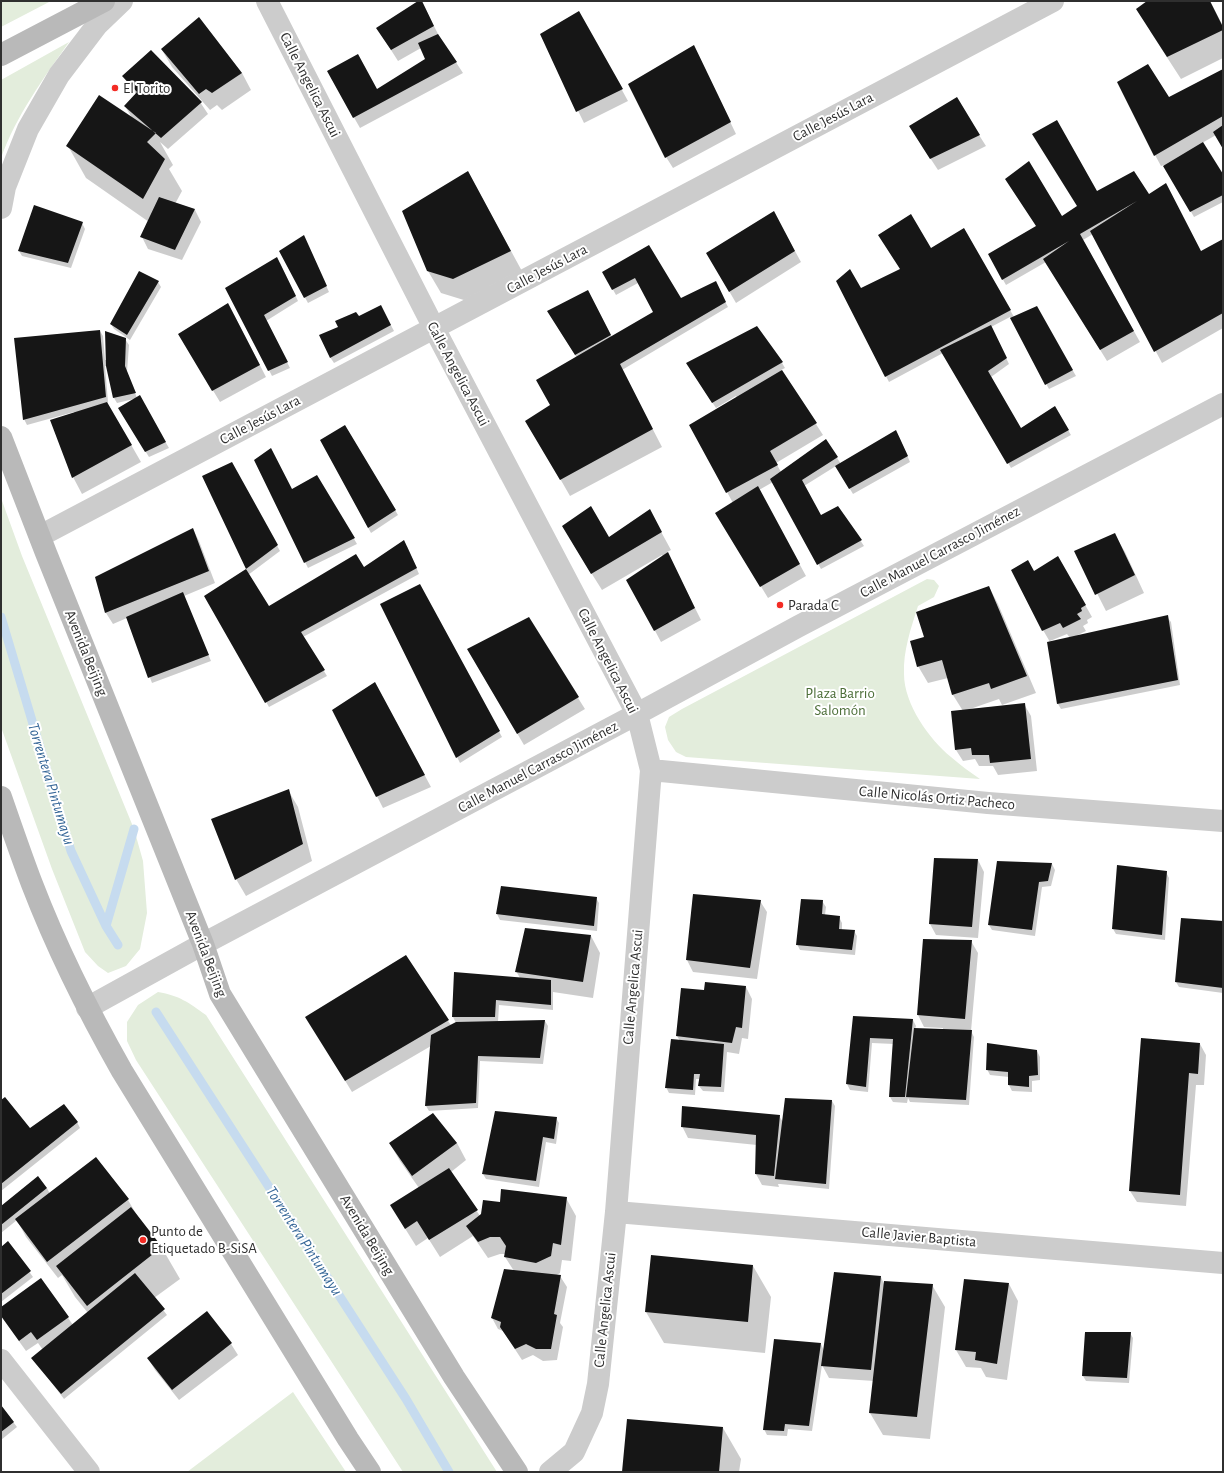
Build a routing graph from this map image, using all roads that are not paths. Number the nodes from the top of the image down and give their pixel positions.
1 (104, 1) edge
2 (122, 1) edge
3 (267, 1) edge
4 (1053, 1) edge
5 (1, 55) edge
6 (1, 208) edge
7 (434, 328) junction
8 (1223, 404) edge
9 (1, 437) edge
10 (40, 536) junction
11 (636, 714) junction
12 (651, 770) junction
13 (1, 798) edge
14 (1223, 822) edge
15 (203, 944) junction
16 (87, 1008) junction
17 (616, 1212) junction
18 (1223, 1263) edge
19 (2, 1363) edge
20 (90, 1472) edge
21 (370, 1472) edge
22 (517, 1472) edge
23 (550, 1472) edge

1 - 5 main road
2 - 6 street
3 - 7 street, Calle Angelica Ascui
4 - 7 street, Calle Jesús Lara
7 - 10 street, Calle Jesús Lara
7 - 11 street, Calle Angelica Ascui
8 - 11 street, Calle Manuel Carrasco Jiménez
9 - 10 main road, Avenida Beijing
10 - 15 main road, Avenida Beijing
11 - 12 street, Calle Angelica Ascui
11 - 15 street, Calle Manuel Carrasco Jiménez
12 - 14 street, Calle Nicolás Ortiz Pacheco
12 - 17 street, Calle Angelica Ascui
13 - 16 main road
15 - 16 street, Calle Manuel Carrasco Jiménez
15 - 22 main road, Avenida Beijing
16 - 21 main road
17 - 18 street, Calle Javier Baptista
17 - 23 street, Calle Angelica Ascui
19 - 20 street

